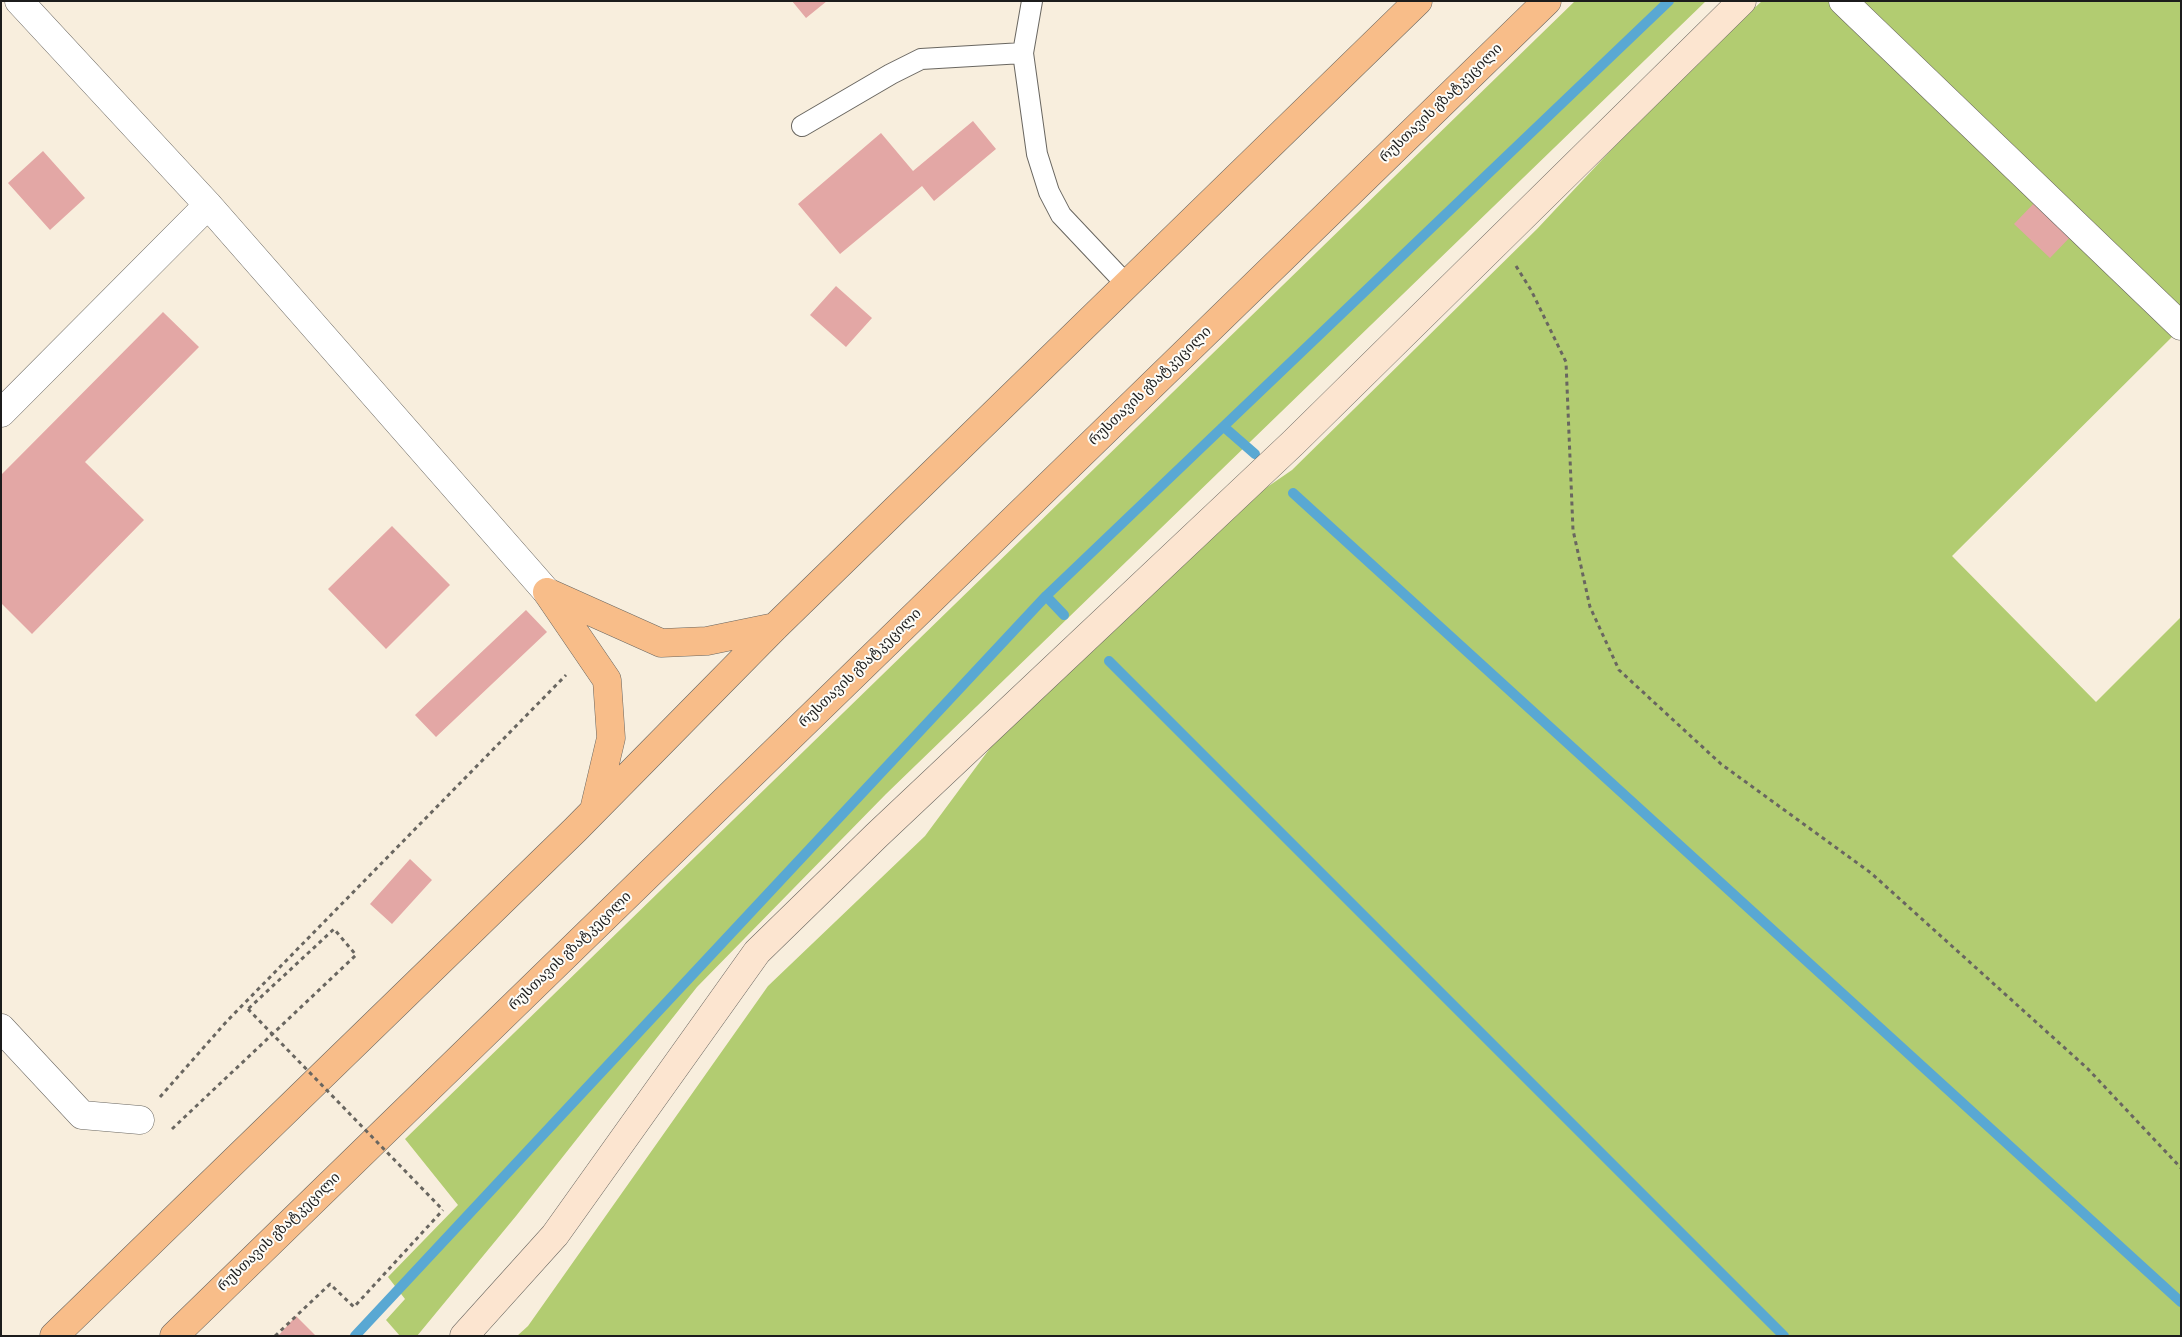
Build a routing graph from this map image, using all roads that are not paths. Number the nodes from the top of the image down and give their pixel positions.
1 (19, 1) edge
2 (1032, 1) edge
3 (1418, 1) edge
4 (1547, 1) edge
5 (1742, 1) edge
6 (1842, 1) edge
7 (1024, 52) junction
8 (802, 126) dead end
9 (208, 205) junction
10 (1126, 285) junction
11 (2181, 326) edge
12 (1, 413) edge
13 (547, 592) junction
14 (775, 627) junction
15 (594, 811) junction
16 (1, 1028) edge
17 (140, 1120) road end
18 (54, 1336) edge
19 (174, 1336) edge
20 (464, 1336) edge

1 - 9 street
2 - 7 lane
3 - 10 highway
4 - 19 highway, რუსთავის გზატკეცილი
5 - 20 street
6 - 11 street
7 - 8 lane
7 - 10 lane
9 - 12 street
9 - 13 street
10 - 14 highway
13 - 14 highway
13 - 15 highway
14 - 15 highway
15 - 18 highway
16 - 17 street

